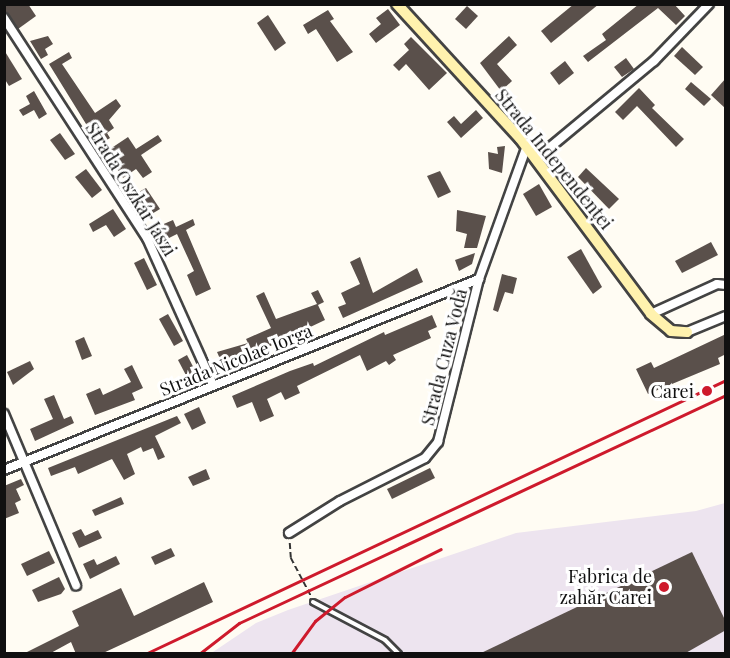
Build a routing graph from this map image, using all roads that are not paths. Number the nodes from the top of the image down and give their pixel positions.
1 (398, 4) edge
2 (709, 4) edge
3 (4, 18) edge
4 (527, 146) junction
5 (537, 159) junction
6 (479, 279) junction
7 (726, 285) edge
8 (651, 314) junction
9 (726, 316) edge
10 (687, 332) joint
11 (213, 385) junction
12 (4, 414) edge
13 (24, 462) junction
14 (4, 470) edge
15 (289, 533) road end
16 (76, 585) dead end
17 (313, 602) road end
18 (399, 654) edge

1 - 4 street, Strada Independenței
2 - 5 street
3 - 11 street, Strada Oszkár Jászi
4 - 5 street, Strada Independenței
4 - 6 street, Strada Cuza Vodă
5 - 8 street, Strada Independenței
6 - 11 street, Strada Nicolae Iorga
6 - 15 street, Strada Cuza Vodă
7 - 8 street
8 - 10 street, Strada Independenței
9 - 10 street, Strada Independenței
11 - 13 street, Strada Nicolae Iorga
12 - 13 street
13 - 14 street, Strada Nicolae Iorga
13 - 16 street
17 - 18 lane

